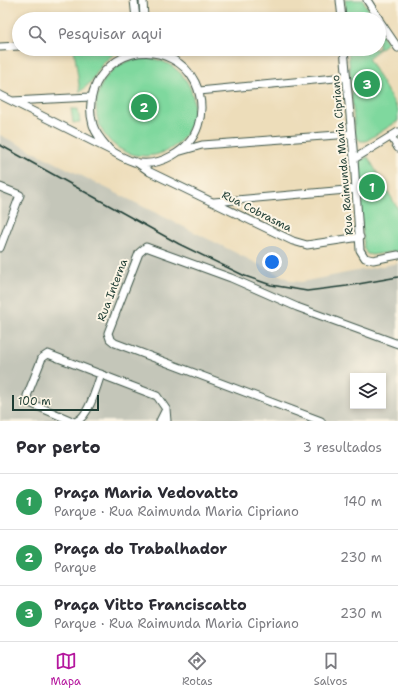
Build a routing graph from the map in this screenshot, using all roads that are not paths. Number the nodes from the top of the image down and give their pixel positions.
1 (134, 0) edge
2 (143, 0) edge
3 (340, 0) edge
4 (366, 0) edge
5 (135, 12) edge
6 (144, 12) edge
7 (341, 12) edge
8 (374, 12) edge
9 (386, 30) edge
10 (12, 46) edge
11 (0, 47) edge
12 (398, 48) edge
13 (125, 56) edge
14 (166, 56) edge
15 (344, 56) edge
16 (346, 77) junction
17 (199, 91) junction
18 (0, 95) edge
19 (92, 97) junction
20 (34, 100) junction
21 (12, 101) junction
22 (29, 110) junction
23 (197, 129) junction
24 (398, 132) edge
25 (351, 134) junction
26 (391, 136) junction
27 (202, 145) junction
28 (398, 148) edge
29 (110, 150) junction
30 (181, 151) junction
31 (354, 159) junction
32 (136, 162) junction
33 (151, 163) junction
34 (150, 172) junction
35 (0, 187) edge
36 (357, 189) junction
37 (214, 202) junction
38 (360, 237) junction
39 (0, 248) edge
40 (398, 255) edge
41 (398, 344) edge
42 (101, 374) junction
43 (166, 409) junction
44 (72, 421) edge
45 (77, 421) edge
46 (160, 421) edge
47 (167, 421) edge
48 (321, 421) edge

1 - 5 street
2 - 6 street
3 - 7 street
4 - 8 street
9 - 12 street
10 - 11 street
13 - 19 street
14 - 17 street
15 - 16 street, Rua Raimunda Maria Cipriano
16 - 17 street
16 - 25 street, Rua Raimunda Maria Cipriano
17 - 23 street
18 - 21 street
19 - 20 street
19 - 29 street
20 - 21 street
20 - 22 street
21 - 22 street
22 - 29 street
23 - 27 street
23 - 30 street
24 - 26 street
25 - 27 street
25 - 31 street, Rua Raimunda Maria Cipriano
26 - 28 street
26 - 31 street
27 - 30 street
29 - 32 street
30 - 33 street
31 - 36 street, Rua Raimunda Maria Cipriano
32 - 33 street
32 - 34 street, Rua Cobrasma
33 - 34 street
34 - 37 street, Rua Cobrasma
35 - 39 street
36 - 37 street
36 - 38 street, Rua Raimunda Maria Cipriano
37 - 38 street, Rua Cobrasma
38 - 40 street, Rua Raimunda Maria Cipriano
41 - 48 street, Rua Interna
42 - 43 street
42 - 44 street
42 - 45 street
43 - 46 street
43 - 47 street

